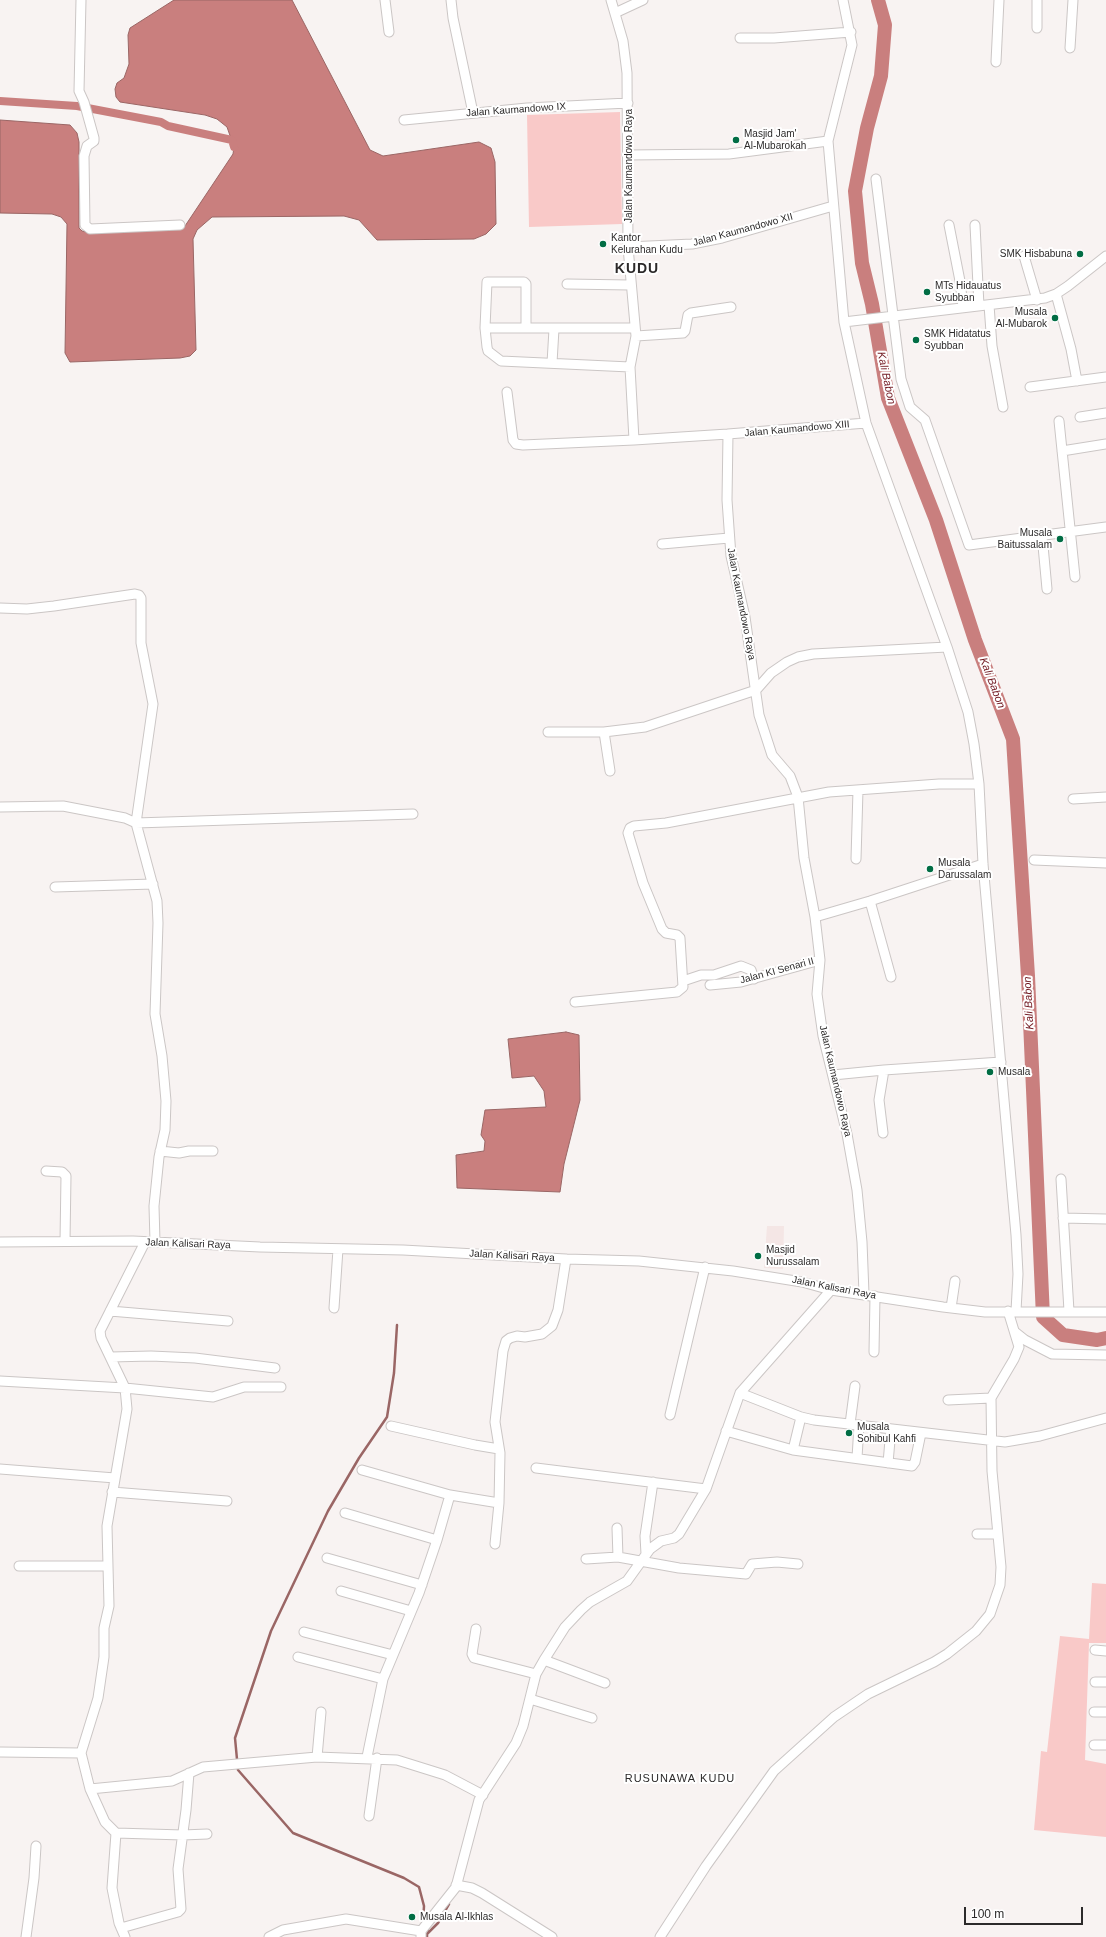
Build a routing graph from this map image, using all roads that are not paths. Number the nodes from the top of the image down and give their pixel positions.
1 (81, 0) edge
2 (385, 0) edge
3 (451, 0) edge
4 (611, 0) edge
5 (643, 0) edge
6 (843, 0) edge
7 (999, 0) edge
8 (1037, 0) edge
9 (1073, 0) edge
10 (615, 13) junction
11 (1037, 28) dead end
12 (389, 32) dead end
13 (851, 32) junction
14 (740, 38) dead end
15 (1070, 48) dead end
16 (996, 62) dead end
17 (628, 103) junction
18 (473, 113) junction
19 (404, 120) dead end
20 (828, 141) junction
21 (627, 155) junction
22 (876, 179) dead end
23 (833, 206) junction
24 (180, 225) dead end
25 (948, 225) dead end
26 (975, 225) dead end
27 (628, 247) junction
28 (1024, 256) dead end
29 (1106, 256) edge
30 (567, 284) dead end
31 (630, 285) junction
32 (1056, 294) junction
33 (1037, 300) junction
34 (990, 305) junction
35 (979, 306) junction
36 (731, 307) dead end
37 (963, 307) junction
38 (892, 315) junction
39 (846, 322) junction
40 (485, 328) junction
41 (526, 328) junction
42 (554, 329) junction
43 (635, 332) junction
44 (552, 363) junction
45 (630, 367) junction
46 (1106, 377) edge
47 (1077, 380) junction
48 (1030, 387) dead end
49 (507, 392) dead end
50 (1003, 407) dead end
51 (1106, 413) edge
52 (1080, 417) dead end
53 (1059, 421) dead end
54 (866, 423) junction
55 (728, 434) junction
56 (634, 440) junction
57 (1106, 444) edge
58 (1062, 452) junction
59 (1106, 526) edge
60 (1071, 531) junction
61 (1042, 535) junction
62 (729, 538) junction
63 (662, 544) dead end
64 (1075, 577) dead end
65 (1047, 589) dead end
66 (0, 608) edge
67 (947, 647) junction
68 (756, 690) junction
69 (548, 732) dead end
70 (604, 732) junction
71 (610, 771) dead end
72 (979, 784) junction
73 (858, 790) junction
74 (798, 797) junction
75 (1106, 797) edge
76 (1074, 799) dead end
77 (0, 807) edge
78 (413, 814) dead end
79 (136, 823) junction
80 (856, 859) dead end
81 (1034, 860) dead end
82 (1106, 863) edge
83 (983, 864) junction
84 (153, 884) junction
85 (56, 887) dead end
86 (870, 902) junction
87 (815, 917) junction
88 (820, 960) junction
89 (891, 977) dead end
90 (754, 979) junction
91 (683, 981) junction
92 (710, 985) dead end
93 (575, 1002) dead end
94 (1001, 1062) junction
95 (884, 1070) junction
96 (833, 1075) junction
97 (883, 1133) dead end
98 (160, 1151) junction
99 (213, 1151) dead end
100 (46, 1171) dead end
101 (1061, 1179) dead end
102 (1064, 1218) junction
103 (1106, 1219) edge
104 (65, 1241) junction
105 (0, 1242) edge
106 (150, 1242) junction
107 (338, 1248) junction
108 (566, 1259) junction
109 (705, 1267) junction
110 (955, 1281) dead end
111 (831, 1290) junction
112 (864, 1294) junction
113 (875, 1296) junction
114 (334, 1308) dead end
115 (951, 1308) junction
116 (110, 1311) junction
117 (1015, 1311) junction
118 (1064, 1311) junction
119 (1106, 1312) edge
120 (228, 1321) dead end
121 (1015, 1332) junction
122 (874, 1352) dead end
123 (1106, 1355) edge
124 (111, 1357) junction
125 (275, 1368) dead end
126 (0, 1381) edge
127 (855, 1386) dead end
128 (281, 1387) dead end
129 (125, 1388) junction
130 (740, 1393) junction
131 (991, 1398) junction
132 (948, 1400) dead end
133 (670, 1415) dead end
134 (801, 1417) junction
135 (1106, 1418) edge
136 (855, 1425) junction
137 (391, 1426) dead end
138 (891, 1429) junction
139 (726, 1431) junction
140 (921, 1433) junction
141 (992, 1440) junction
142 (499, 1449) junction
143 (793, 1450) junction
144 (857, 1458) junction
145 (888, 1463) junction
146 (536, 1468) dead end
147 (0, 1469) edge
148 (362, 1470) dead end
149 (115, 1478) junction
150 (653, 1482) junction
151 (706, 1489) junction
152 (112, 1492) junction
153 (450, 1495) junction
154 (227, 1501) dead end
155 (499, 1503) junction
156 (345, 1513) dead end
157 (617, 1528) dead end
158 (977, 1534) dead end
159 (998, 1534) junction
160 (438, 1540) junction
161 (495, 1544) dead end
162 (618, 1557) junction
163 (643, 1557) junction
164 (327, 1558) dead end
165 (586, 1559) dead end
166 (798, 1564) dead end
167 (19, 1566) dead end
168 (108, 1566) junction
169 (422, 1585) junction
170 (341, 1591) dead end
171 (411, 1611) junction
172 (476, 1628) dead end
173 (304, 1632) dead end
174 (1095, 1650) dead end
175 (1106, 1651) edge
176 (393, 1655) junction
177 (298, 1657) dead end
178 (544, 1660) junction
179 (536, 1674) junction
180 (383, 1679) junction
181 (1095, 1682) dead end
182 (1106, 1682) edge
183 (604, 1683) dead end
184 (530, 1699) junction
185 (320, 1712) dead end
186 (1094, 1712) dead end
187 (1106, 1712) edge
188 (592, 1718) dead end
189 (1094, 1745) dead end
190 (1106, 1745) edge
191 (0, 1752) edge
192 (81, 1753) junction
193 (317, 1757) junction
194 (367, 1757) junction
195 (378, 1758) junction
196 (189, 1773) junction
197 (90, 1789) junction
198 (483, 1795) junction
199 (369, 1816) dead end
200 (116, 1833) junction
201 (207, 1834) dead end
202 (183, 1835) junction
203 (36, 1846) dead end
204 (456, 1884) junction
205 (121, 1928) junction
206 (421, 1934) edge
207 (26, 1937) edge
208 (125, 1937) edge
209 (269, 1937) edge
210 (552, 1937) edge
211 (660, 1937) edge

1 - 24 street
2 - 12 street
3 - 18 street
4 - 10 street, Jalan Kaumandowo Raya
5 - 10 street
6 - 13 street
7 - 16 street
8 - 11 street
9 - 15 street
10 - 17 street, Jalan Kaumandowo Raya
13 - 14 street
13 - 20 street
17 - 18 street, Jalan Kaumandowo IX
17 - 21 street, Jalan Kaumandowo Raya
18 - 19 street, Jalan Kaumandowo IX
20 - 21 street
20 - 23 street
21 - 27 street, Jalan Kaumandowo Raya
22 - 38 street
23 - 27 street, Jalan Kaumandowo XII
23 - 39 street
25 - 37 street
26 - 35 street
27 - 31 street, Jalan Kaumandowo Raya
28 - 33 street
29 - 32 street
30 - 31 street
31 - 43 street, Jalan Kaumandowo Raya
32 - 33 street
32 - 47 street
33 - 34 street
34 - 35 street
34 - 50 street
35 - 37 street
36 - 43 street
37 - 38 street
38 - 39 street
38 - 61 street
39 - 54 street
40 - 41 street
40 - 41 street
40 - 44 street
41 - 42 street
42 - 43 street
42 - 44 street
43 - 45 street, Jalan Kaumandowo Raya
44 - 45 street
45 - 56 street, Jalan Kaumandowo Raya
46 - 47 street
47 - 48 street
49 - 56 street
51 - 52 street
53 - 58 street
54 - 55 street, Jalan Kaumandowo XIII
54 - 67 street
55 - 56 street
55 - 62 street, Jalan Kaumandowo Raya
57 - 58 street
58 - 60 street
59 - 60 street
60 - 61 street
60 - 64 street
61 - 65 street
62 - 63 street
62 - 68 street, Jalan Kaumandowo Raya
66 - 79 street
67 - 68 street
67 - 72 street
68 - 70 street
68 - 74 street, Jalan Kaumandowo Raya
69 - 70 street
70 - 71 street
72 - 73 street
72 - 83 street
73 - 74 street
73 - 80 street
74 - 87 street, Jalan Kaumandowo Raya
74 - 91 street
75 - 76 street
77 - 79 street
78 - 79 street
79 - 84 street
81 - 82 street
83 - 86 street
83 - 94 street
84 - 85 street
84 - 98 street
86 - 87 street
86 - 89 street
87 - 88 street, Jalan Kaumandowo Raya
88 - 90 street, Jalan KI Senari II
88 - 96 street, Jalan Kaumandowo Raya
90 - 91 street
90 - 92 street, Jalan KI Senari II
91 - 93 street
94 - 95 street
94 - 117 street
95 - 96 street
95 - 97 street
96 - 112 street, Jalan Kaumandowo Raya
98 - 99 street
98 - 106 street
100 - 104 street
101 - 102 street
102 - 103 street
102 - 118 street
104 - 105 street, Jalan Kalisari Raya
104 - 106 street, Jalan Kalisari Raya
106 - 107 street, Jalan Kalisari Raya
106 - 116 street
107 - 108 street, Jalan Kalisari Raya
107 - 114 street
108 - 109 street, Jalan Kalisari Raya
108 - 142 street
109 - 111 street, Jalan Kalisari Raya
109 - 133 street
110 - 115 street
111 - 112 street, Jalan Kalisari Raya
111 - 130 street
112 - 113 street, Jalan Kalisari Raya
113 - 115 street, Jalan Kalisari Raya
113 - 122 street
115 - 117 street, Jalan Kalisari Raya
116 - 120 street
116 - 124 street
117 - 118 street, Jalan Kalisari Raya
117 - 121 street
118 - 119 street, Jalan Kalisari Raya
121 - 123 street
121 - 131 street
124 - 125 street
124 - 129 street
126 - 129 street
127 - 136 street
128 - 129 street
129 - 149 street
130 - 134 street
130 - 139 street
131 - 132 street
131 - 141 street
134 - 136 street
134 - 143 street
135 - 141 street
136 - 138 street
136 - 144 street
137 - 142 street
138 - 140 street
138 - 145 street
139 - 143 street
139 - 151 street
140 - 141 street
140 - 145 street
141 - 159 street
142 - 155 street
143 - 144 street
144 - 145 street
146 - 150 street
147 - 149 street
148 - 153 street
149 - 152 street
150 - 151 street
150 - 163 street
151 - 163 street
152 - 154 street
152 - 168 street
153 - 155 street
153 - 160 street
155 - 161 street
156 - 160 street
157 - 162 street
158 - 159 street
159 - 211 street
160 - 169 street
162 - 163 street
162 - 165 street
163 - 166 street
163 - 178 street
164 - 169 street
167 - 168 street
168 - 192 street
169 - 171 street
170 - 171 street
171 - 176 street
172 - 179 street
173 - 176 street
174 - 175 street
176 - 180 street
177 - 180 street
178 - 179 street
178 - 183 street
179 - 184 street
180 - 194 street
181 - 182 street
184 - 188 street
184 - 198 street
185 - 193 street
186 - 187 street
189 - 190 street
191 - 192 street
192 - 197 street
193 - 194 street
193 - 196 street
194 - 195 street
195 - 198 street
195 - 199 street
196 - 197 street
196 - 202 street
197 - 200 street
198 - 204 street
200 - 202 street
200 - 205 street
201 - 202 street
202 - 205 street
203 - 207 street
204 - 206 street
204 - 210 street
205 - 208 street
206 - 209 street

